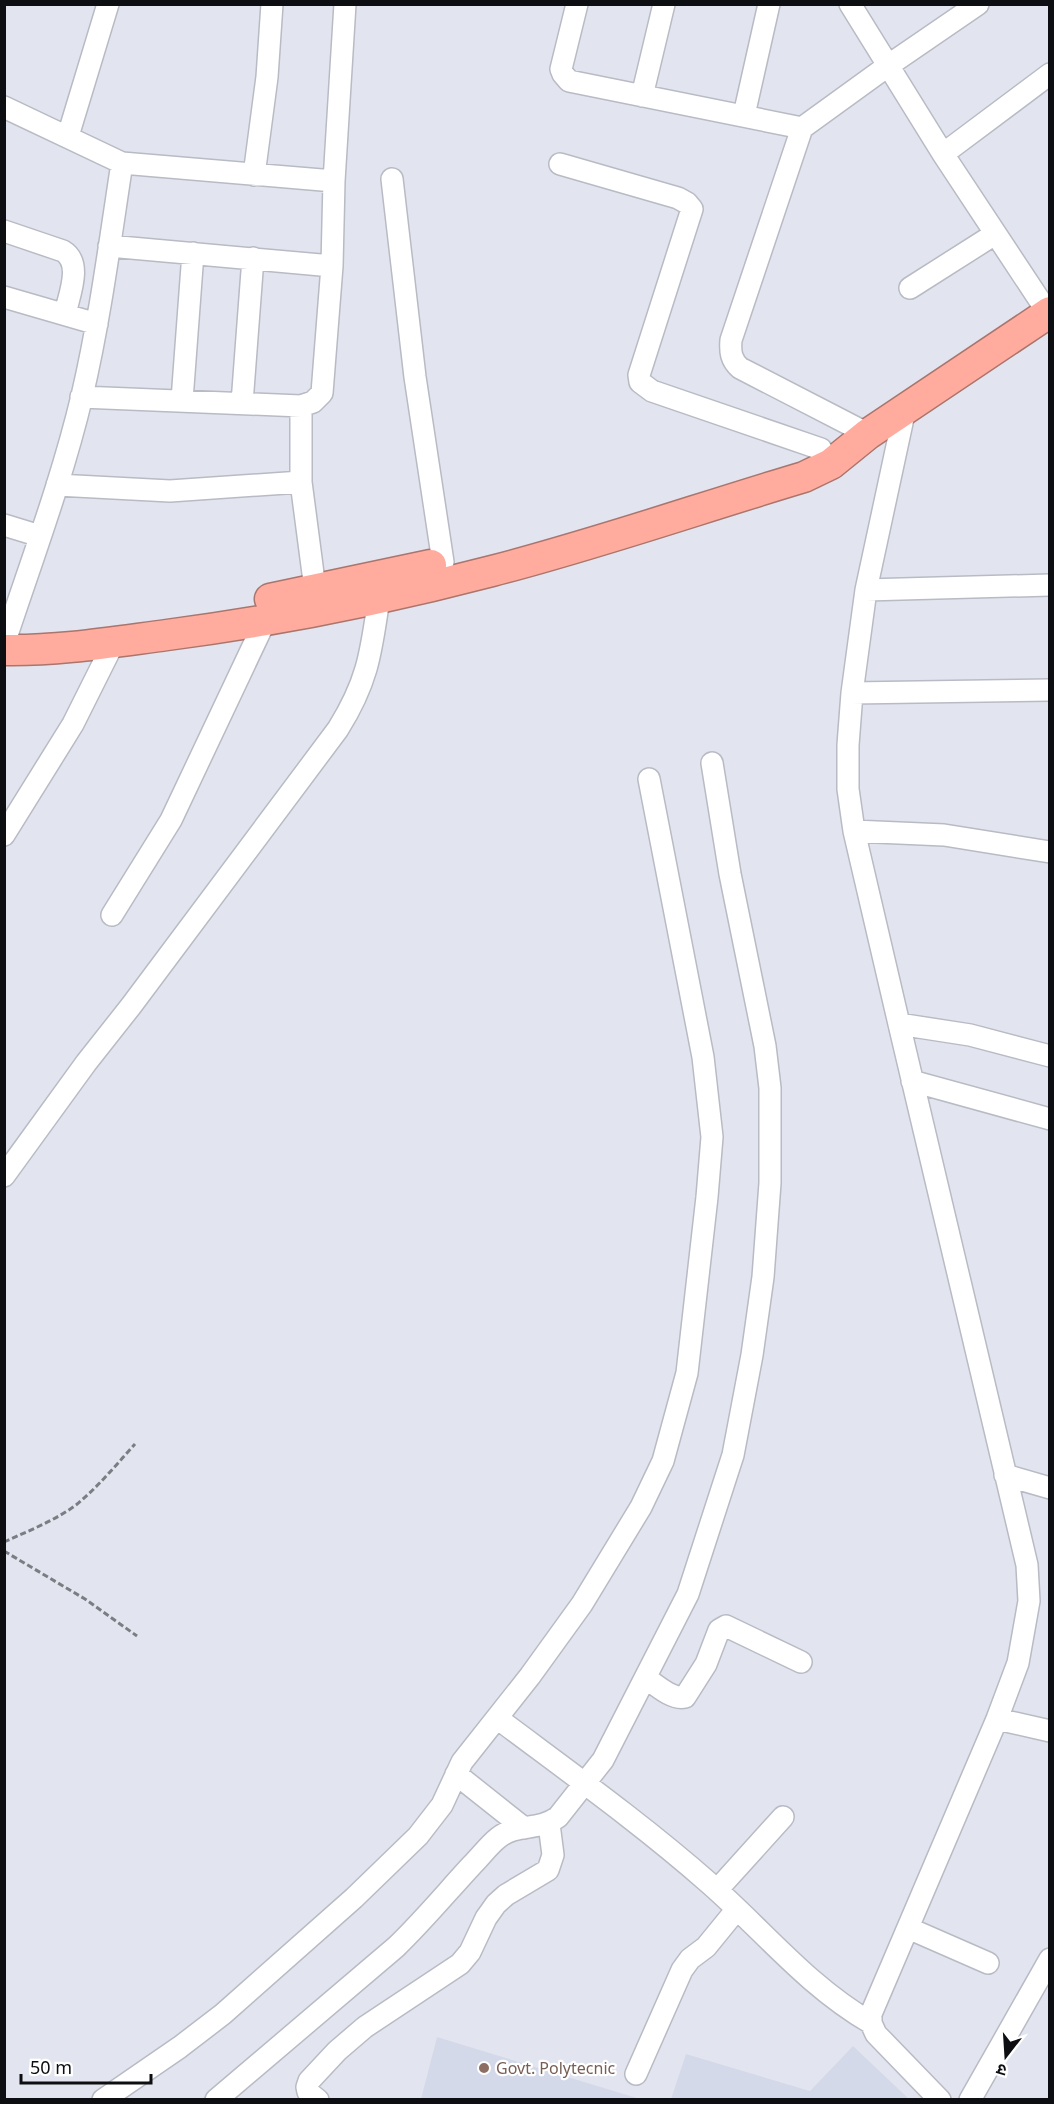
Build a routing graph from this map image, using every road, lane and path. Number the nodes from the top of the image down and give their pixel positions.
1 (108, 4) edge
2 (272, 4) edge
3 (345, 4) edge
4 (577, 4) edge
5 (664, 4) edge
6 (770, 4) edge
7 (850, 4) edge
8 (978, 4) edge
9 (889, 65) junction
10 (1050, 74) edge
11 (642, 96) junction
12 (4, 107) edge
13 (744, 116) junction
14 (802, 128) junction
15 (68, 136) junction
16 (943, 154) junction
17 (122, 163) junction
18 (560, 164) dead end
19 (254, 175) junction
20 (392, 178) dead end
21 (334, 182) junction
22 (4, 231) edge
23 (995, 234) junction
24 (109, 246) junction
25 (193, 253) junction
26 (253, 258) junction
27 (332, 266) junction
28 (910, 288) dead end
29 (4, 297) edge
30 (1048, 313) edge
31 (65, 314) junction
32 (97, 324) junction
33 (81, 397) junction
34 (182, 400) junction
35 (243, 403) junction
36 (301, 406) junction
37 (905, 409) junction
38 (860, 440) junction
39 (821, 449) junction
40 (301, 482) junction
41 (57, 485) junction
42 (4, 525) edge
43 (40, 536) junction
44 (443, 562) junction
45 (1050, 585) edge
46 (866, 590) junction
47 (379, 598) junction
48 (316, 600) junction
49 (266, 621) junction
50 (6, 638) edge
51 (114, 642) junction
52 (1050, 690) edge
53 (852, 693) junction
54 (712, 762) dead end
55 (649, 778) dead end
56 (854, 831) junction
57 (4, 835) edge
58 (1050, 852) edge
59 (112, 915) dead end
60 (899, 1024) junction
61 (1050, 1056) edge
62 (912, 1081) junction
63 (1050, 1119) edge
64 (4, 1176) edge
65 (135, 1444) dead end
66 (1005, 1475) junction
67 (1050, 1488) edge
68 (4, 1542) edge
69 (4, 1551) edge
70 (137, 1636) dead end
71 (801, 1662) dead end
72 (646, 1678) junction
73 (497, 1718) junction
74 (997, 1719) junction
75 (1050, 1731) edge
76 (456, 1774) junction
77 (586, 1784) junction
78 (783, 1817) dead end
79 (549, 1824) junction
80 (524, 1828) junction
81 (717, 1890) junction
82 (737, 1909) junction
83 (908, 1928) junction
84 (1050, 1959) edge
85 (988, 1963) dead end
86 (871, 2023) junction
87 (636, 2074) dead end
88 (103, 2100) edge
89 (216, 2100) edge
90 (318, 2100) edge
91 (940, 2100) edge
92 (970, 2100) edge

1 - 15 street
2 - 19 street
3 - 21 street
4 - 11 street
5 - 11 street
6 - 13 street
7 - 9 street
8 - 9 street
9 - 14 street
9 - 16 street
10 - 16 street
11 - 13 street
12 - 15 street
13 - 14 street
14 - 38 street
15 - 17 street
16 - 23 street
17 - 19 street
17 - 24 street
18 - 39 street
19 - 21 street
20 - 44 street
21 - 27 street
22 - 31 street
23 - 28 street
23 - 30 street
24 - 25 street
24 - 32 street
25 - 26 street
25 - 34 street
26 - 27 street
26 - 35 street
27 - 36 street
29 - 31 street
30 - 37 highway
31 - 32 street
32 - 33 street
33 - 34 street
33 - 41 street
34 - 35 street
35 - 36 street
36 - 40 street
37 - 38 highway
37 - 46 street
38 - 39 highway
38 - 47 highway
39 - 44 highway
40 - 41 street
40 - 48 street
41 - 43 street
42 - 43 street
43 - 50 street
44 - 48 highway
45 - 46 street
46 - 53 street
47 - 48 highway
47 - 64 street
48 - 49 highway
48 - 50 highway
49 - 51 highway
49 - 59 street
50 - 51 highway
51 - 57 street
52 - 53 street
53 - 56 street
54 - 72 street
55 - 73 street
56 - 58 street
56 - 60 street
60 - 61 street
60 - 62 street
62 - 63 street
62 - 66 street
65 - 68 path
66 - 67 street
66 - 74 street
69 - 70 path
71 - 72 street
72 - 77 street
73 - 76 street
73 - 77 street
74 - 75 street
74 - 83 street
76 - 80 street
76 - 88 street
77 - 79 street
77 - 81 street
78 - 81 street
79 - 80 street
79 - 90 street
80 - 89 street
81 - 82 street
82 - 86 street
82 - 87 street
83 - 85 street
83 - 86 street
84 - 92 street
86 - 91 street

